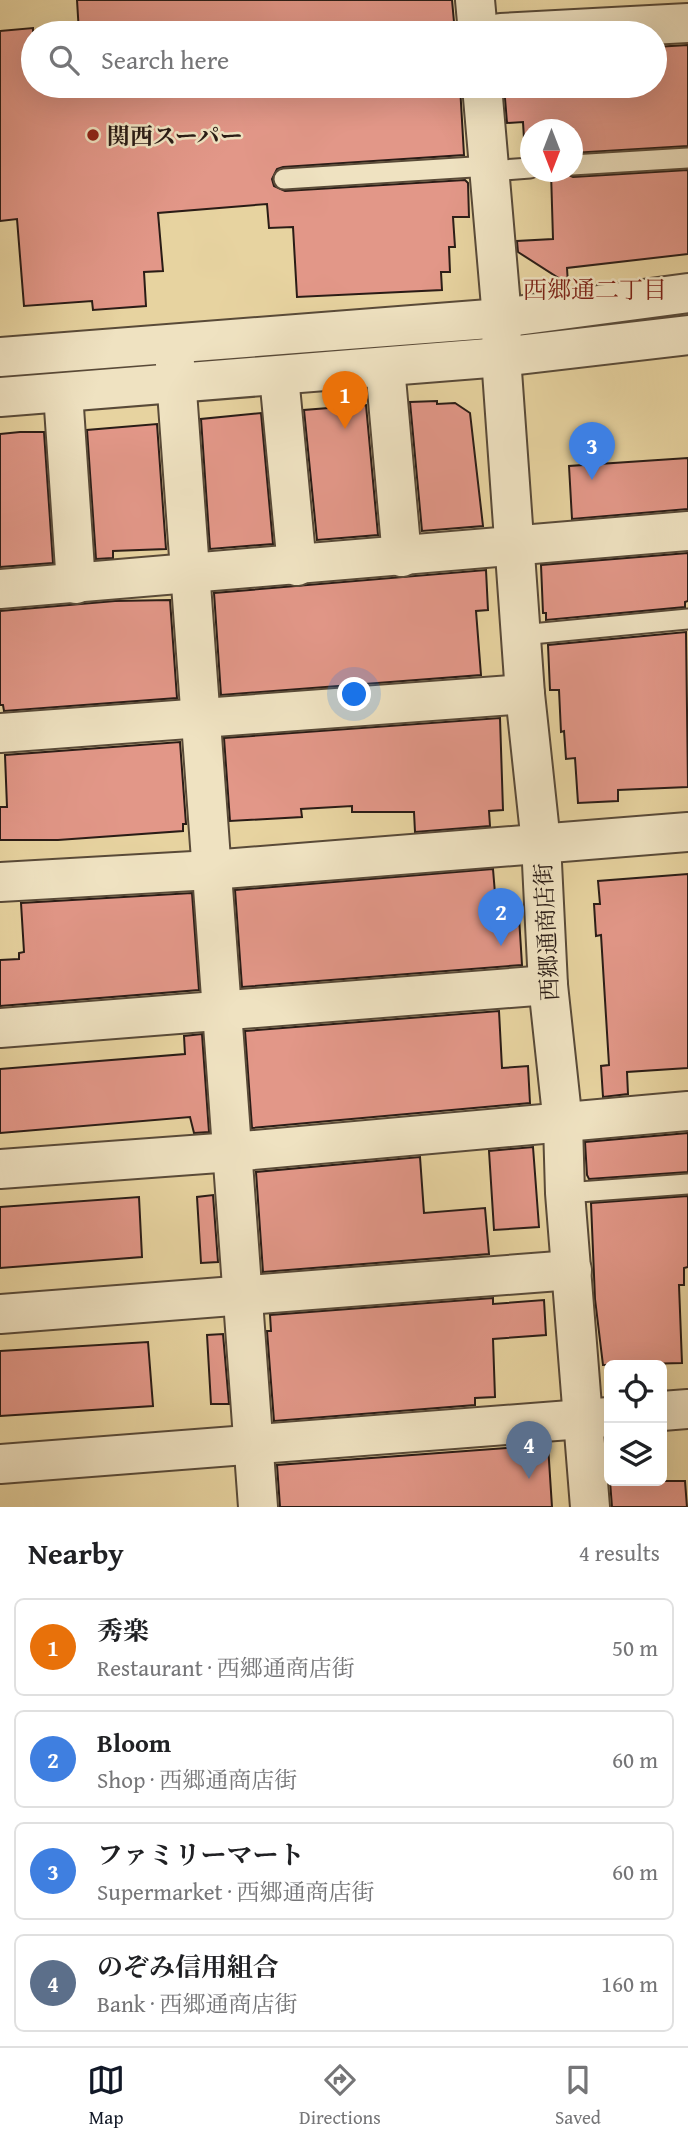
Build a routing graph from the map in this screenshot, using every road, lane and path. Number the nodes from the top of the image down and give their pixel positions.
1 (475, 0) edge
2 (477, 21) edge
3 (688, 23) edge
4 (667, 24) edge
5 (483, 98) edge
6 (688, 158) edge
7 (583, 164) edge
8 (489, 168) junction
9 (520, 168) edge
10 (284, 179) dead end
11 (688, 293) edge
12 (502, 318) junction
13 (688, 335) edge
14 (173, 345) junction
15 (1, 349) edge
16 (501, 357) junction
17 (385, 367) junction
18 (279, 376) junction
19 (177, 384) junction
20 (63, 393) junction
21 (0, 397) edge
22 (688, 531) edge
23 (514, 547) junction
24 (402, 557) junction
25 (297, 566) junction
26 (192, 575) junction
27 (76, 584) junction
28 (0, 589) edge
29 (688, 619) edge
30 (521, 635) junction
31 (525, 694) junction
32 (200, 718) junction
33 (0, 733) edge
34 (688, 832) edge
35 (541, 843) junction
36 (211, 870) junction
37 (0, 881) edge
38 (548, 985) junction
39 (220, 1011) junction
40 (0, 1028) edge
41 (688, 1111) edge
42 (563, 1124) junction
43 (232, 1152) junction
44 (0, 1169) edge
45 (688, 1184) edge
46 (565, 1193) junction
47 (572, 1270) junction
48 (243, 1296) junction
49 (0, 1314) edge
50 (688, 1409) edge
51 (667, 1411) edge
52 (595, 1418) edge
53 (254, 1443) junction
54 (0, 1464) edge
55 (258, 1507) edge
56 (590, 1507) edge

1 - 2 street
3 - 4 street
5 - 8 street, 西郷通商店街
6 - 7 lane
8 - 9 lane
8 - 10 lane
8 - 12 street, 西郷通商店街
11 - 12 street
12 - 14 street
12 - 16 street, 西郷通商店街
13 - 16 street
14 - 15 street
14 - 19 street
16 - 17 street
16 - 23 street, 西郷通商店街
17 - 18 street
17 - 24 street
18 - 19 street
18 - 25 street
19 - 20 street
19 - 26 street
20 - 21 street
20 - 27 street
22 - 23 street
23 - 24 street
23 - 30 street, 西郷通商店街
24 - 25 street
25 - 26 street
26 - 27 street
26 - 32 street
27 - 28 street
29 - 30 lane
30 - 31 street, 西郷通商店街
31 - 32 street
31 - 35 street, 西郷通商店街
32 - 33 street
32 - 36 street
34 - 35 street
35 - 36 street
35 - 38 street, 西郷通商店街
36 - 37 street
36 - 39 street
38 - 39 street
38 - 42 street, 西郷通商店街
39 - 40 street
39 - 43 street
41 - 42 street
42 - 43 street
42 - 46 street, 西郷通商店街
43 - 44 street
43 - 48 street
45 - 46 lane
46 - 47 street, 西郷通商店街
47 - 48 street
47 - 52 street, 西郷通商店街
48 - 49 street
48 - 53 street
50 - 51 street
52 - 53 street
52 - 56 street, 西郷通商店街
53 - 54 street
53 - 55 street

